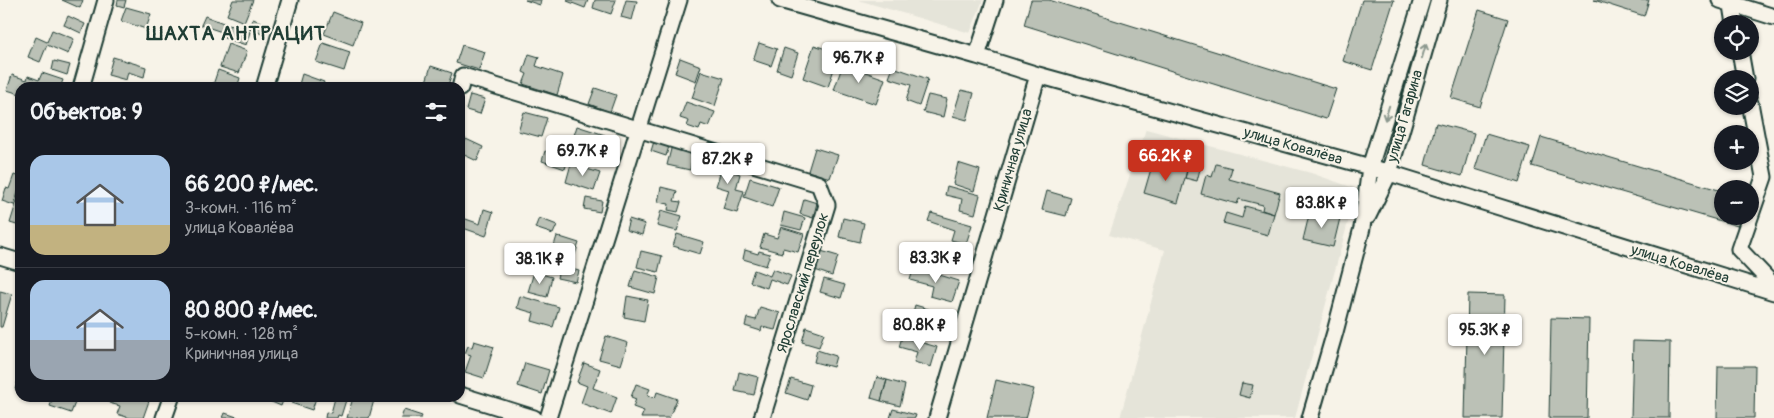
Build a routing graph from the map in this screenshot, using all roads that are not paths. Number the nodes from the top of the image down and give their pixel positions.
1 (106, 0) edge
2 (290, 0) edge
3 (679, 0) edge
4 (780, 0) edge
5 (995, 0) edge
6 (1422, 0) edge
7 (1439, 0) edge
8 (1726, 2) edge
9 (1731, 15) edge
10 (1774, 17) edge
11 (977, 56) junction
12 (1038, 75) junction
13 (83, 82) edge
14 (266, 82) edge
15 (462, 82) edge
16 (1752, 115) edge
17 (639, 129) junction
18 (1370, 167) junction
19 (1389, 173) junction
20 (1362, 228) junction
21 (0, 256) edge
22 (15, 260) edge
23 (1774, 286) edge
24 (1774, 292) edge
25 (465, 397) edge
26 (170, 402) edge
27 (164, 418) edge
28 (534, 418) edge
29 (548, 418) edge
30 (762, 418) edge
31 (938, 418) edge
32 (1310, 418) edge

1 - 13 street
2 - 14 street
3 - 17 street
4 - 11 street, улица Ковалёва
5 - 11 street
6 -> 18 street, улица Гагарина
19 -> 7 street, улица Гагарина
8 - 9 street
8 - 10 street
11 - 12 street, улица Ковалёва
12 - 18 street, улица Ковалёва
12 - 31 street, Криничная улица
15 - 17 street
16 - 23 street
17 - 29 street
17 - 30 street, Ярославский переулок
18 - 19 street, улица Ковалёва
18 - 20 street, улица Гагарина
19 - 20 street, улица Гагарина
19 - 24 street, улица Ковалёва
20 - 32 street, улица Гагарина
21 - 22 street
25 - 28 street
26 - 27 street

